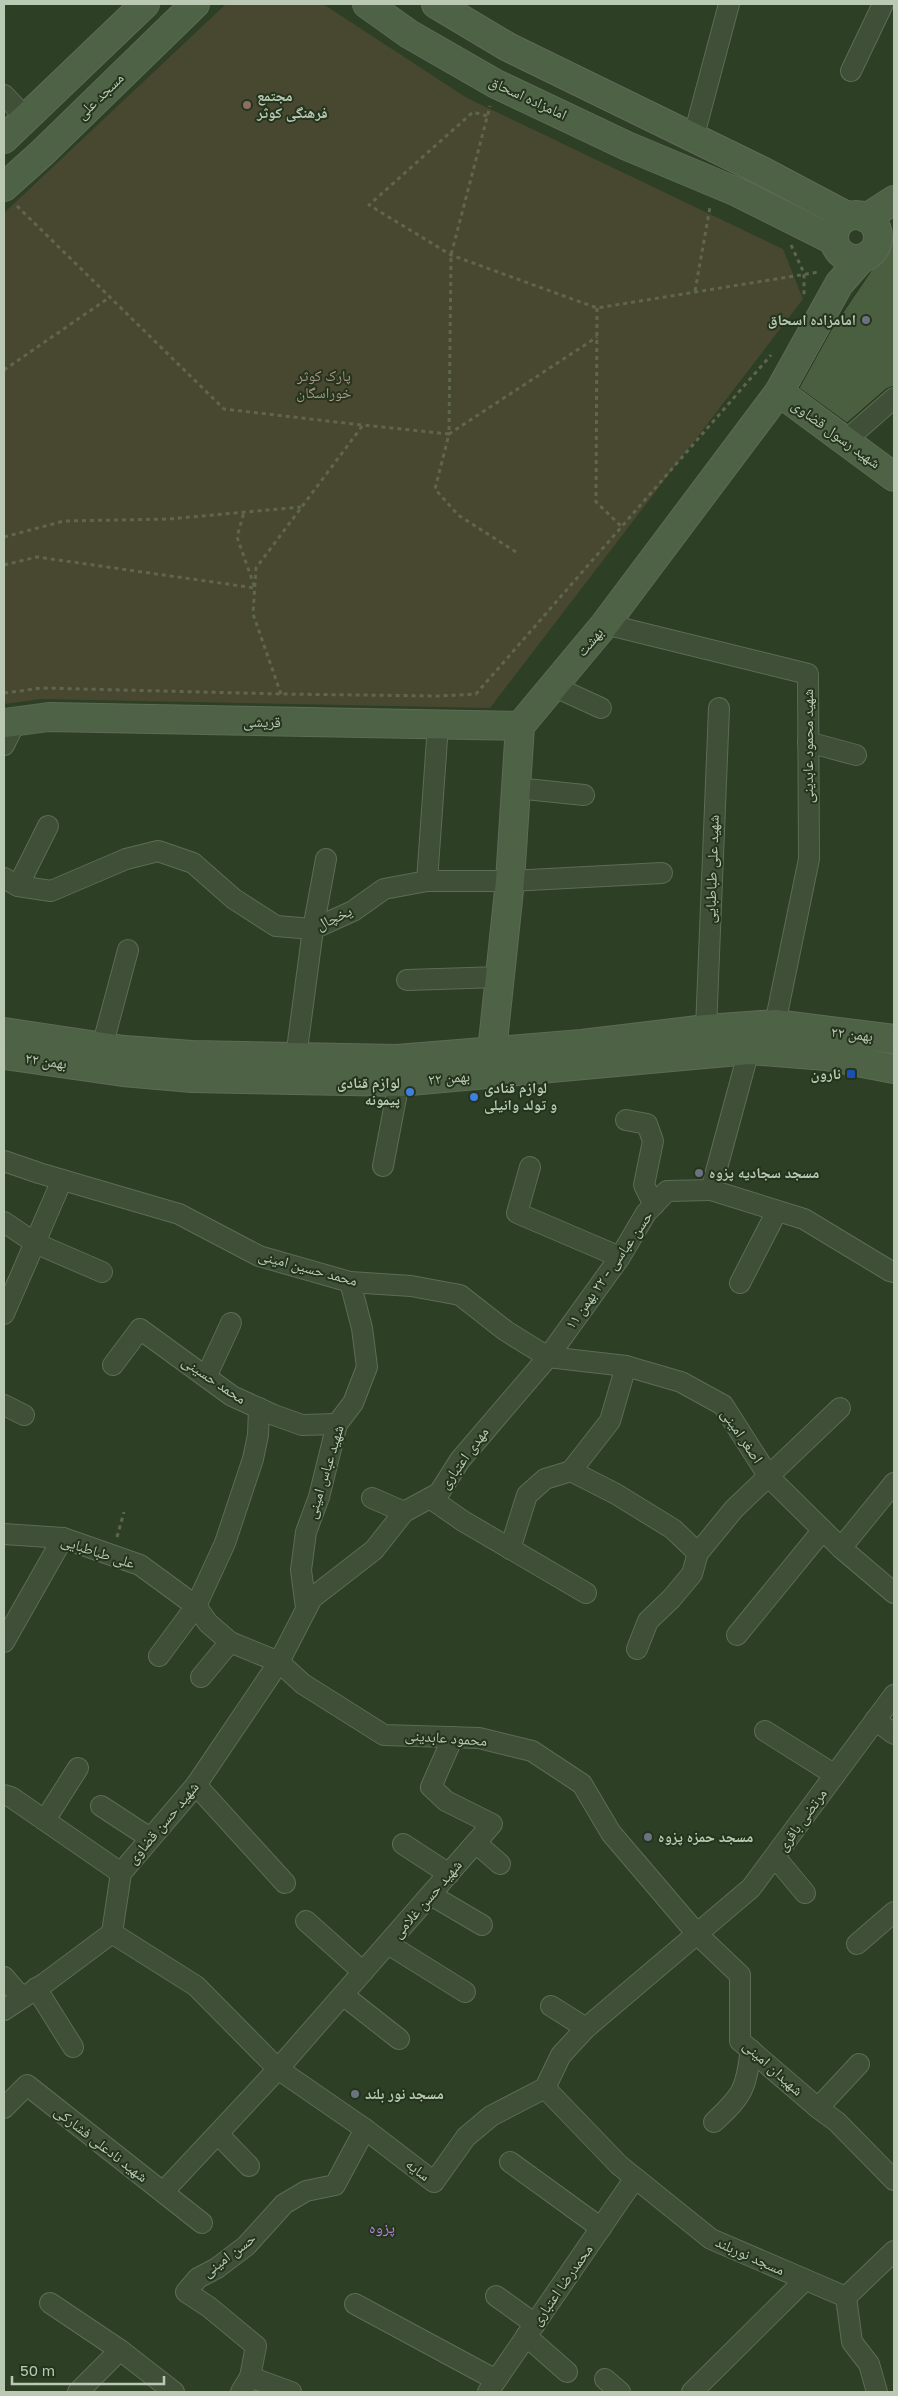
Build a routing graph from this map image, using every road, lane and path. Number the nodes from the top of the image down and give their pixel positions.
1 (145, 4) edge
2 (196, 4) edge
3 (368, 4) edge
4 (436, 4) edge
5 (729, 4) edge
6 (883, 4) edge
7 (508, 47) junction
8 (851, 71) dead end
9 (4, 95) edge
10 (497, 96) junction
11 (487, 116) junction
12 (26, 118) junction
13 (4, 139) edge
14 (693, 139) junction
15 (7, 193) edge
16 (894, 200) edge
17 (894, 205) edge
18 (719, 208) dead end
19 (864, 222) junction
20 (788, 239) dead end
21 (451, 255) junction
22 (842, 261) junction
23 (804, 273) junction
24 (695, 291) junction
25 (110, 298) junction
26 (803, 300) dead end
27 (597, 308) junction
28 (597, 337) junction
29 (777, 348) dead end
30 (4, 370) edge
31 (778, 392) junction
32 (894, 398) edge
33 (363, 425) junction
34 (449, 434) junction
35 (845, 440) junction
36 (894, 476) edge
37 (302, 507) junction
38 (244, 512) junction
39 (622, 527) junction
40 (4, 537) edge
41 (516, 552) dead end
42 (4, 565) edge
43 (255, 588) junction
44 (605, 624) junction
45 (553, 686) junction
46 (4, 693) edge
47 (281, 694) junction
48 (601, 708) dead end
49 (719, 708) dead end
50 (10, 722) edge
51 (291, 723) junction
52 (438, 725) junction
53 (520, 726) junction
54 (808, 742) junction
55 (4, 745) edge
56 (856, 755) dead end
57 (516, 788) junction
58 (584, 795) dead end
59 (48, 826) dead end
60 (326, 859) dead end
61 (662, 873) dead end
62 (427, 881) junction
63 (510, 881) junction
64 (11, 882) edge
65 (313, 929) junction
66 (128, 950) dead end
67 (500, 977) junction
68 (407, 980) dead end
69 (775, 1024) junction
70 (706, 1029) junction
71 (4, 1032) edge
72 (894, 1036) edge
73 (102, 1047) junction
74 (749, 1050) junction
75 (492, 1051) junction
76 (4, 1055) edge
77 (296, 1057) junction
78 (255, 1068) junction
79 (894, 1069) edge
80 (399, 1082) junction
81 (626, 1120) dead end
82 (4, 1161) edge
83 (383, 1166) dead end
84 (530, 1167) dead end
85 (62, 1180) junction
86 (711, 1190) junction
87 (654, 1205) junction
88 (777, 1211) junction
89 (4, 1222) edge
90 (34, 1243) junction
91 (620, 1256) junction
92 (102, 1272) dead end
93 (894, 1272) edge
94 (350, 1282) junction
95 (740, 1283) dead end
96 (4, 1314) edge
97 (231, 1323) dead end
98 (548, 1357) junction
99 (113, 1365) dead end
100 (626, 1366) junction
101 (206, 1377) junction
102 (4, 1405) edge
103 (259, 1408) junction
104 (840, 1408) dead end
105 (24, 1415) dead end
106 (337, 1424) junction
107 (571, 1471) junction
108 (768, 1476) junction
109 (894, 1483) edge
110 (372, 1498) dead end
111 (430, 1498) junction
112 (124, 1512) dead end
113 (404, 1512) junction
114 (822, 1530) junction
115 (4, 1534) edge
116 (62, 1538) junction
117 (841, 1548) junction
118 (510, 1549) junction
119 (698, 1553) junction
120 (112, 1554) junction
121 (586, 1593) dead end
122 (894, 1593) edge
123 (196, 1606) junction
124 (306, 1608) junction
125 (737, 1635) dead end
126 (4, 1642) edge
127 (230, 1642) junction
128 (637, 1649) dead end
129 (159, 1656) dead end
130 (279, 1662) junction
131 (201, 1677) dead end
132 (894, 1696) edge
133 (875, 1720) junction
134 (765, 1731) dead end
135 (894, 1734) edge
136 (453, 1737) junction
137 (78, 1768) dead end
138 (835, 1774) junction
139 (196, 1785) junction
140 (4, 1795) edge
141 (101, 1806) dead end
142 (44, 1820) junction
143 (150, 1838) junction
144 (476, 1843) junction
145 (403, 1844) dead end
146 (775, 1856) junction
147 (500, 1864) dead end
148 (121, 1873) junction
149 (448, 1874) junction
150 (286, 1883) dead end
151 (805, 1893) dead end
152 (431, 1895) junction
153 (894, 1912) edge
154 (306, 1921) dead end
155 (482, 1925) dead end
156 (112, 1934) junction
157 (698, 1935) junction
158 (388, 1944) junction
159 (857, 1944) dead end
160 (363, 1972) junction
161 (4, 1977) edge
162 (464, 1992) dead end
163 (29, 1993) junction
164 (344, 1994) junction
165 (551, 2006) dead end
166 (4, 2010) edge
167 (586, 2028) junction
168 (399, 2039) dead end
169 (73, 2047) dead end
170 (751, 2050) junction
171 (859, 2064) dead end
172 (278, 2069) junction
173 (545, 2088) junction
174 (4, 2108) edge
175 (818, 2108) junction
176 (714, 2122) dead end
177 (365, 2128) junction
178 (218, 2134) junction
179 (510, 2162) dead end
180 (249, 2166) dead end
181 (635, 2178) junction
182 (894, 2180) edge
183 (163, 2192) junction
184 (202, 2223) dead end
185 (601, 2228) junction
186 (894, 2251) edge
187 (804, 2280) junction
188 (496, 2296) dead end
189 (846, 2296) junction
190 (50, 2303) dead end
191 (356, 2304) dead end
192 (531, 2330) junction
193 (120, 2350) junction
194 (567, 2372) dead end
195 (605, 2379) dead end
196 (245, 2384) edge
197 (492, 2386) edge
198 (78, 2392) edge
199 (174, 2392) edge
200 (291, 2392) edge
201 (620, 2392) edge
202 (692, 2392) edge
203 (877, 2392) edge

1 - 12 street
2 - 15 street, مسجد علی
3 - 10 street, امامزاده اسحاق
4 - 7 street
5 - 14 street
6 - 8 street
7 - 10 street
7 - 14 street
9 - 12 street
10 - 11 path
10 - 22 street, امامزاده اسحاق
11 - 21 path
11 - 21 path
12 - 13 street
14 - 19 street
15 - 25 path
16 - 19 street
17 - 19 street
18 - 24 path
19 - 22 street, بهشت
19 - 22 street
20 - 23 path
21 - 27 path
21 - 34 path
22 - 23 path
22 - 31 street, بهشت
23 - 24 path
23 - 26 path
24 - 27 path
25 - 30 path
25 - 33 path
27 - 28 path
28 - 34 path
28 - 39 path
29 - 39 path
31 - 35 street, شهید رسول قضاوی
31 - 44 street, بهشت
32 - 35 street
33 - 34 path
33 - 37 path
34 - 41 path
35 - 36 street, شهید رسول قضاوی
37 - 38 path
37 - 43 path
38 - 40 path
38 - 43 path
39 - 47 path
42 - 43 path
43 - 47 path
44 - 45 street, بهشت
44 - 54 street, شهید محمود عابدینی
45 - 48 street
45 - 53 street, بهشت
46 - 47 path
47 - 51 path
49 - 70 street, شهید علی طباطبایی
50 - 51 street, قریشی
50 - 55 street
51 - 52 street, قریشی
52 - 53 street, قریشی
52 - 62 street
53 - 57 street
54 - 56 street
54 - 69 street, شهید محمود عابدینی
57 - 58 street
57 - 63 street
59 - 64 street
60 - 65 street
61 - 63 street, یخچال
62 - 63 street, یخچال
62 - 65 street, یخچال
63 - 67 street
64 - 65 street, یخچال
65 - 77 street
66 - 73 street
67 - 68 street
67 - 75 street
69 - 70 street, ۲۲ بهمن
69 - 72 street, ۲۲ بهمن
70 - 75 street, ۲۲ بهمن
71 - 73 street, ۲۲ بهمن
73 - 78 street, ۲۲ بهمن
74 - 79 street, ۲۲ بهمن
74 - 80 street, ۲۲ بهمن
74 - 86 street
75 - 77 street, ۲۲ بهمن
76 - 78 street, ۲۲ بهمن
77 - 78 street, ۲۲ بهمن
78 - 80 street, ۲۲ بهمن
80 - 83 street
81 - 87 street
82 - 85 street, محمد حسین امینی
84 - 91 street
85 - 90 street
85 - 94 street, محمد حسین امینی
86 - 87 street, حسن عباسی - ۲۲ بهمن ۱۱
86 - 88 street, حسن عباسی - ۲۲ بهمن ۱۱
87 - 91 street, حسن عباسی - ۲۲ بهمن ۱۱
88 - 93 street, حسن عباسی - ۲۲ بهمن ۱۱
88 - 95 street
89 - 90 street
90 - 92 street
90 - 96 street
91 - 98 street, حسن عباسی - ۲۲ بهمن ۱۱
94 - 98 street, محمد حسین امینی
94 - 106 street, شهید عباس امینی
97 - 101 street
98 - 100 street, اصغر امینی
98 - 111 street, مهدی اعتباری
99 - 101 street, محمد حسینی
100 - 107 street
100 - 108 street, اصغر امینی
101 - 103 street, محمد حسینی
102 - 105 street
103 - 106 street, محمد حسینی
103 - 123 street
104 - 108 street
106 - 124 street, شهید عباس امینی
107 - 118 street
107 - 119 street
108 - 114 street, اصغر امینی
108 - 119 street
109 - 117 street
110 - 113 street
111 - 113 street, مهدی اعتباری
111 - 118 street
112 - 120 path
113 - 124 street, مهدی اعتباری
114 - 117 street, اصغر امینی
114 - 125 street
115 - 116 street, علی طباطبایی
116 - 120 street, علی طباطبایی
116 - 126 street
117 - 122 street, اصغر امینی
118 - 121 street
119 - 128 street
120 - 123 street, علی طباطبایی
123 - 127 street, علی طباطبایی
123 - 129 street
124 - 130 street, مهدی اعتباری
127 - 130 street, علی طباطبایی
127 - 131 street
130 - 136 street, محمود عابدینی
130 - 139 street, شهید حسن قضاوی
132 - 133 street, مرتضی باقری
133 - 135 street
133 - 138 street, مرتضی باقری
134 - 138 street
136 - 144 street, شهید حسن غلامی
136 - 157 street, محمود عابدینی
137 - 142 street
138 - 146 street, مرتضی باقری
139 - 143 street, شهید حسن قضاوی
139 - 150 street
140 - 142 street
141 - 143 street
142 - 148 street
143 - 148 street, شهید حسن قضاوی
144 - 147 street
144 - 149 street, شهید حسن غلامی
145 - 149 street
146 - 151 street
146 - 157 street, مرتضی باقری
148 - 156 street, شهید حسن قضاوی
149 - 152 street, شهید حسن غلامی
152 - 155 street
152 - 158 street, شهید حسن غلامی
153 - 159 street
154 - 160 street
156 - 163 street
156 - 172 street, سایه
157 - 167 street
157 - 170 street, شهیدان امینی
158 - 160 street, شهید حسن غلامی
158 - 162 street
160 - 164 street, شهید حسن غلامی
161 - 163 street
163 - 166 street
163 - 169 street
164 - 168 street
164 - 172 street, شهید حسن غلامی
165 - 167 street
167 - 173 street
170 - 175 street, شهیدان امینی
170 - 176 street
171 - 175 street
172 - 177 street, سایه
172 - 178 street, شهید حسن غلامی
173 - 177 street, سایه
173 - 181 street, مسجد نوربلند
174 - 183 street, شهید نادعلی فشارکی
175 - 182 street, شهیدان امینی
177 - 196 street, حسن امینی
178 - 180 street
178 - 183 street, شهید حسن غلامی
179 - 185 street
181 - 185 street, محمدرضا اعتباری
181 - 187 street, مسجد نوربلند
183 - 184 street, شهید نادعلی فشارکی
185 - 192 street, محمدرضا اعتباری
186 - 189 street
187 - 189 street, مسجد نوربلند
187 - 202 street
188 - 192 street
189 - 203 street
190 - 193 street
191 - 197 street
192 - 194 street
192 - 197 street, محمدرضا اعتباری
193 - 198 street
193 - 199 street
195 - 201 street
196 - 200 street

